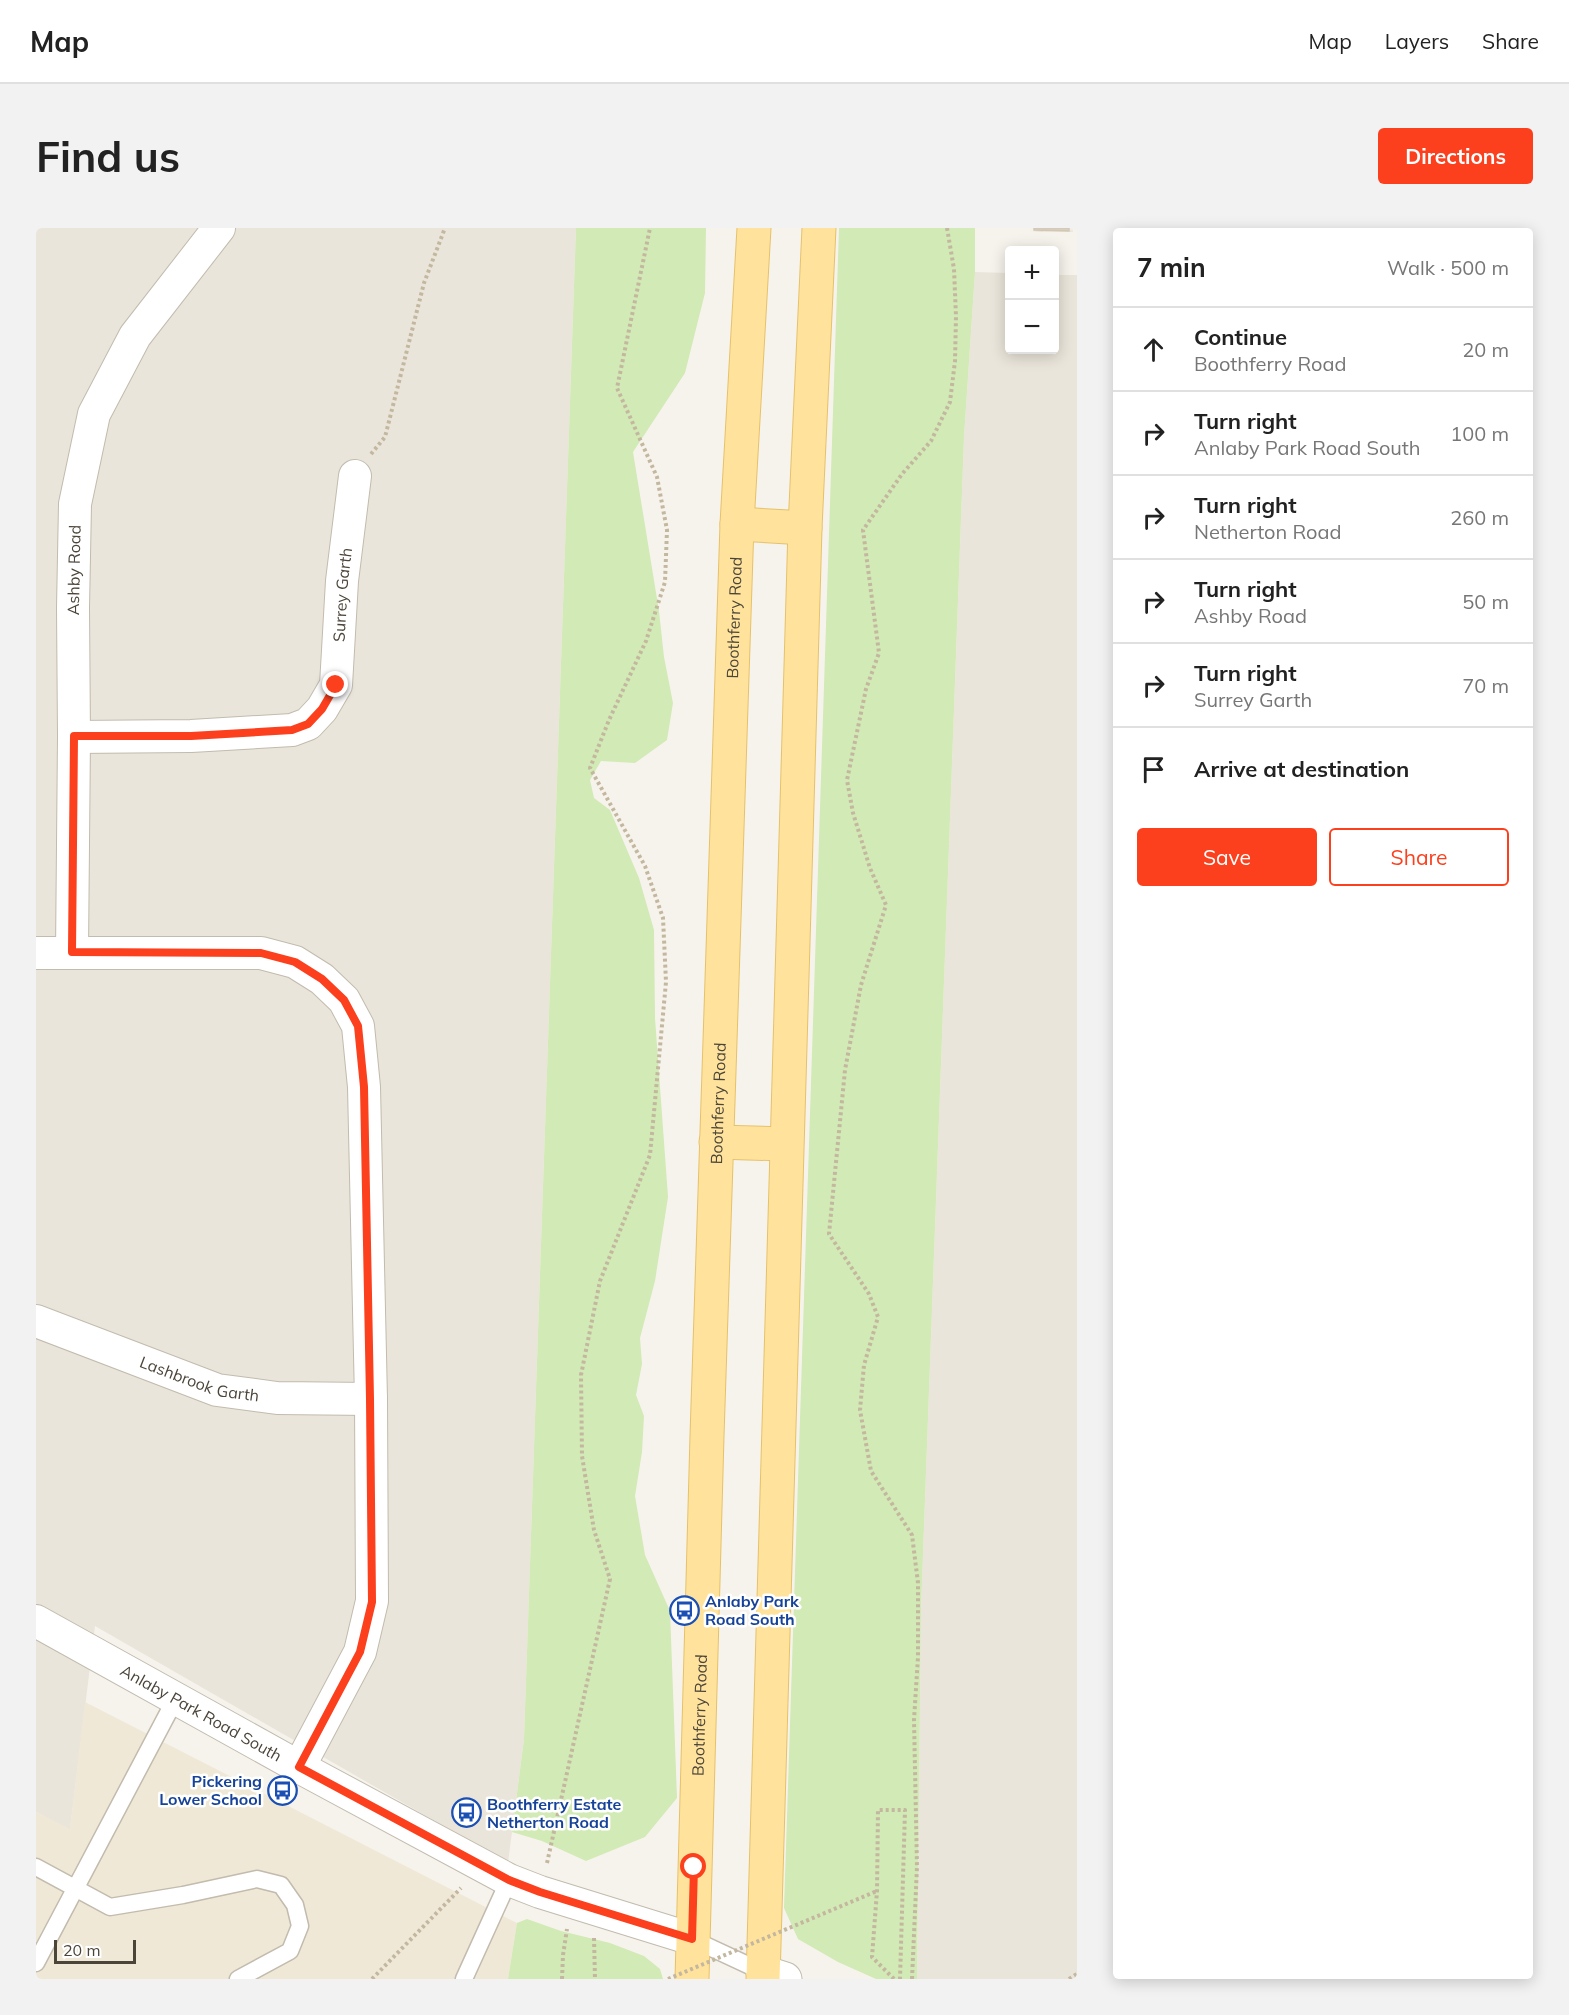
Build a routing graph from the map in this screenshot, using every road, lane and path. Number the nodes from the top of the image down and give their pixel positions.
1 (445, 228) edge
2 (650, 228) edge
3 (754, 228) edge
4 (819, 228) edge
5 (947, 228) edge
6 (214, 229) edge
7 (355, 476) joint
8 (737, 524) junction
9 (805, 528) junction
10 (74, 736) junction
11 (72, 952) junction
12 (36, 953) edge
13 (716, 1142) junction
14 (786, 1144) junction
15 (36, 1321) edge
16 (370, 1399) junction
17 (36, 1621) edge
18 (176, 1698) junction
19 (299, 1767) junction
20 (36, 1867) edge
21 (496, 1873) junction
22 (76, 1887) junction
23 (877, 1891) junction
24 (540, 1892) junction
25 (573, 1902) junction
26 (692, 1939) junction
27 (595, 1951) dead end
28 (36, 1963) edge
29 (1077, 1974) edge
30 (770, 1977) edge
31 (238, 1979) edge
32 (372, 1979) edge
33 (464, 1979) edge
34 (562, 1979) edge
35 (595, 1979) edge
36 (668, 1979) edge
37 (692, 1979) edge
38 (894, 1979) edge
39 (900, 1979) edge
40 (912, 1979) edge
41 (1069, 1979) edge

1 - 7 path
2 - 24 path
3 - 8 main road, Boothferry Road
4 - 9 main road
5 - 40 path
6 - 10 street, Ashby Road
7 - 10 street, Surrey Garth
8 - 9 main road
8 - 13 main road, Boothferry Road
9 - 14 main road
10 - 11 street, Ashby Road
11 - 12 street
11 - 16 street
13 - 14 main road
13 - 26 main road, Boothferry Road
14 - 30 main road
15 - 16 street, Lashbrook Garth
16 - 19 street
17 - 18 street, Anlaby Park Road South
18 - 19 street, Anlaby Park Road South
18 - 22 lane
19 - 21 street, Anlaby Park Road South
20 - 22 lane
21 - 24 street, Anlaby Park Road South
21 - 32 path
21 - 33 lane
22 - 28 lane
22 - 31 lane
23 - 36 path, bridge
23 - 38 path
23 - 39 path
24 - 25 street, Anlaby Park Road South
25 - 26 street, Anlaby Park Road South
25 - 34 path
26 - 30 lane, Anlaby Park Road South
26 - 37 main road, Boothferry Road
27 - 35 path
29 - 41 path

